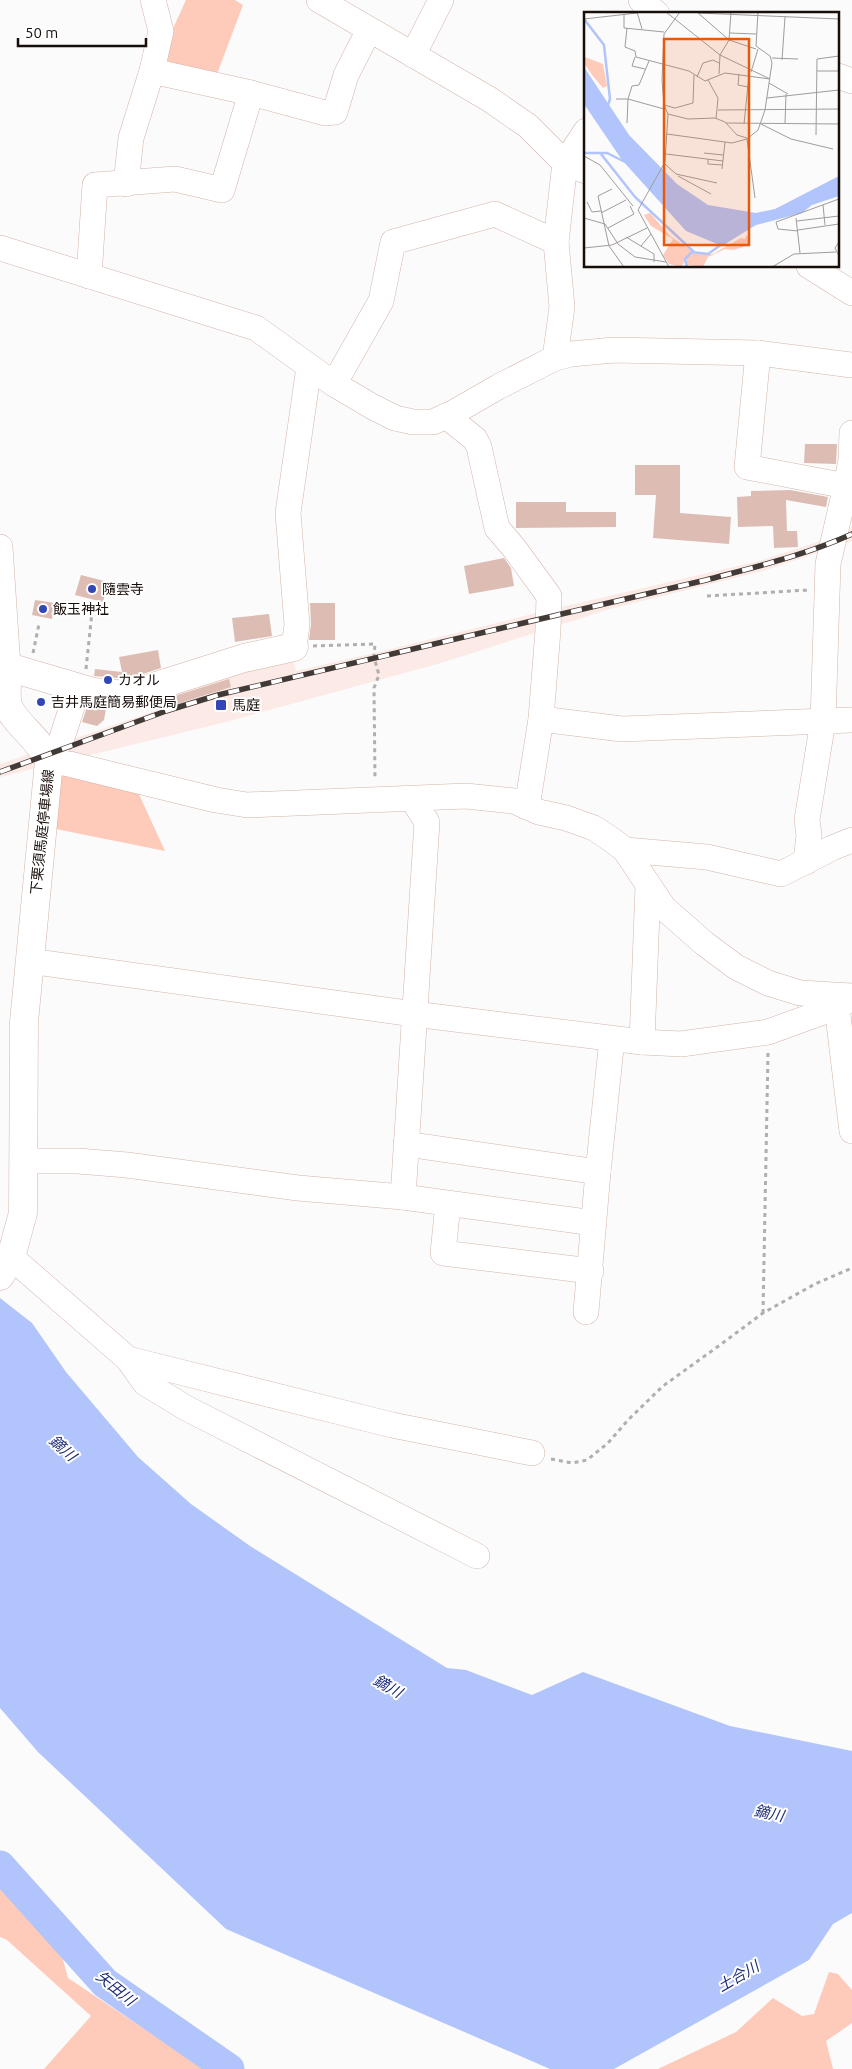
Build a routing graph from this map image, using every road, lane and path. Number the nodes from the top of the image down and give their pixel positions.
1 (153, 0) edge
2 (319, 0) edge
3 (441, 0) edge
4 (641, 0) edge
5 (656, 12) edge
6 (369, 30) junction
7 (413, 55) junction
8 (152, 71) junction
9 (840, 77) edge
10 (852, 81) edge
11 (251, 93) junction
12 (584, 138) edge
13 (576, 167) edge
14 (126, 184) junction
15 (556, 242) junction
16 (0, 248) edge
17 (812, 268) edge
18 (89, 276) junction
19 (852, 293) edge
20 (758, 353) junction
21 (555, 358) junction
22 (852, 365) edge
23 (309, 367) junction
24 (334, 384) junction
25 (446, 416) junction
26 (852, 433) edge
27 (846, 486) junction
28 (0, 547) edge
29 (826, 589) junction
30 (707, 596) dead end
31 (92, 612) dead end
32 (39, 624) dead end
33 (294, 647) junction
34 (19, 670) junction
35 (80, 688) junction
36 (4, 702) edge
37 (541, 719) junction
38 (852, 720) edge
39 (823, 721) junction
40 (55, 751) junction
41 (412, 799) junction
42 (375, 800) junction
43 (527, 807) junction
44 (852, 840) edge
45 (625, 850) junction
46 (806, 862) junction
47 (648, 886) junction
48 (29, 961) junction
49 (847, 1000) edge
50 (414, 1014) junction
51 (768, 1032) junction
52 (612, 1039) junction
53 (642, 1042) junction
54 (852, 1131) edge
55 (406, 1144) junction
56 (24, 1161) junction
57 (598, 1172) junction
58 (403, 1197) junction
59 (448, 1204) junction
60 (594, 1223) junction
61 (852, 1268) edge
62 (4, 1269) edge
63 (591, 1271) junction
64 (586, 1312) dead end
65 (763, 1313) junction
66 (128, 1359) junction
67 (532, 1453) joint
68 (477, 1556) dead end

1 - 8 street
2 - 6 street
3 - 7 street
4 - 5 street
6 - 7 street
6 - 11 street
7 - 13 street
8 - 11 street
8 - 14 street
9 - 10 street
11 - 14 street
12 - 13 street
13 - 15 street
14 - 18 street
15 - 21 street
15 - 24 street
16 - 18 street
17 - 19 street
18 - 23 street
20 - 21 street
20 - 22 street
20 - 27 street
21 - 25 street
23 - 24 street
23 - 33 street
24 - 25 street
25 - 37 street
26 - 27 street
27 - 29 street
28 - 34 street
29 - 30 path
29 - 39 street
31 - 35 path
32 - 34 path
33 - 35 main road
33 - 42 path
34 - 35 main road
34 - 36 main road, 下栗須馬庭停車場線
35 - 40 street
36 - 40 main road, 下栗須馬庭停車場線
37 - 39 street
37 - 43 street
38 - 39 street
39 - 46 street
40 - 42 street
40 - 48 main road, 下栗須馬庭停車場線
41 - 42 street
41 - 43 street
41 - 50 street
43 - 45 street
44 - 46 street
45 - 46 street
45 - 47 street
47 - 49 street
47 - 53 street
48 - 50 street
48 - 56 main road, 下栗須馬庭停車場線
49 - 51 street
49 - 54 street
50 - 52 street
50 - 55 street
51 - 53 street
51 - 65 path
52 - 53 street
52 - 57 street
55 - 57 street
55 - 58 street
56 - 58 street
56 - 62 main road, 下栗須馬庭停車場線
57 - 60 street
58 - 59 street
59 - 60 street
59 - 63 street
60 - 63 street
61 - 65 path
62 - 66 street
63 - 64 street
65 - 67 path
66 - 67 street
66 - 68 street

